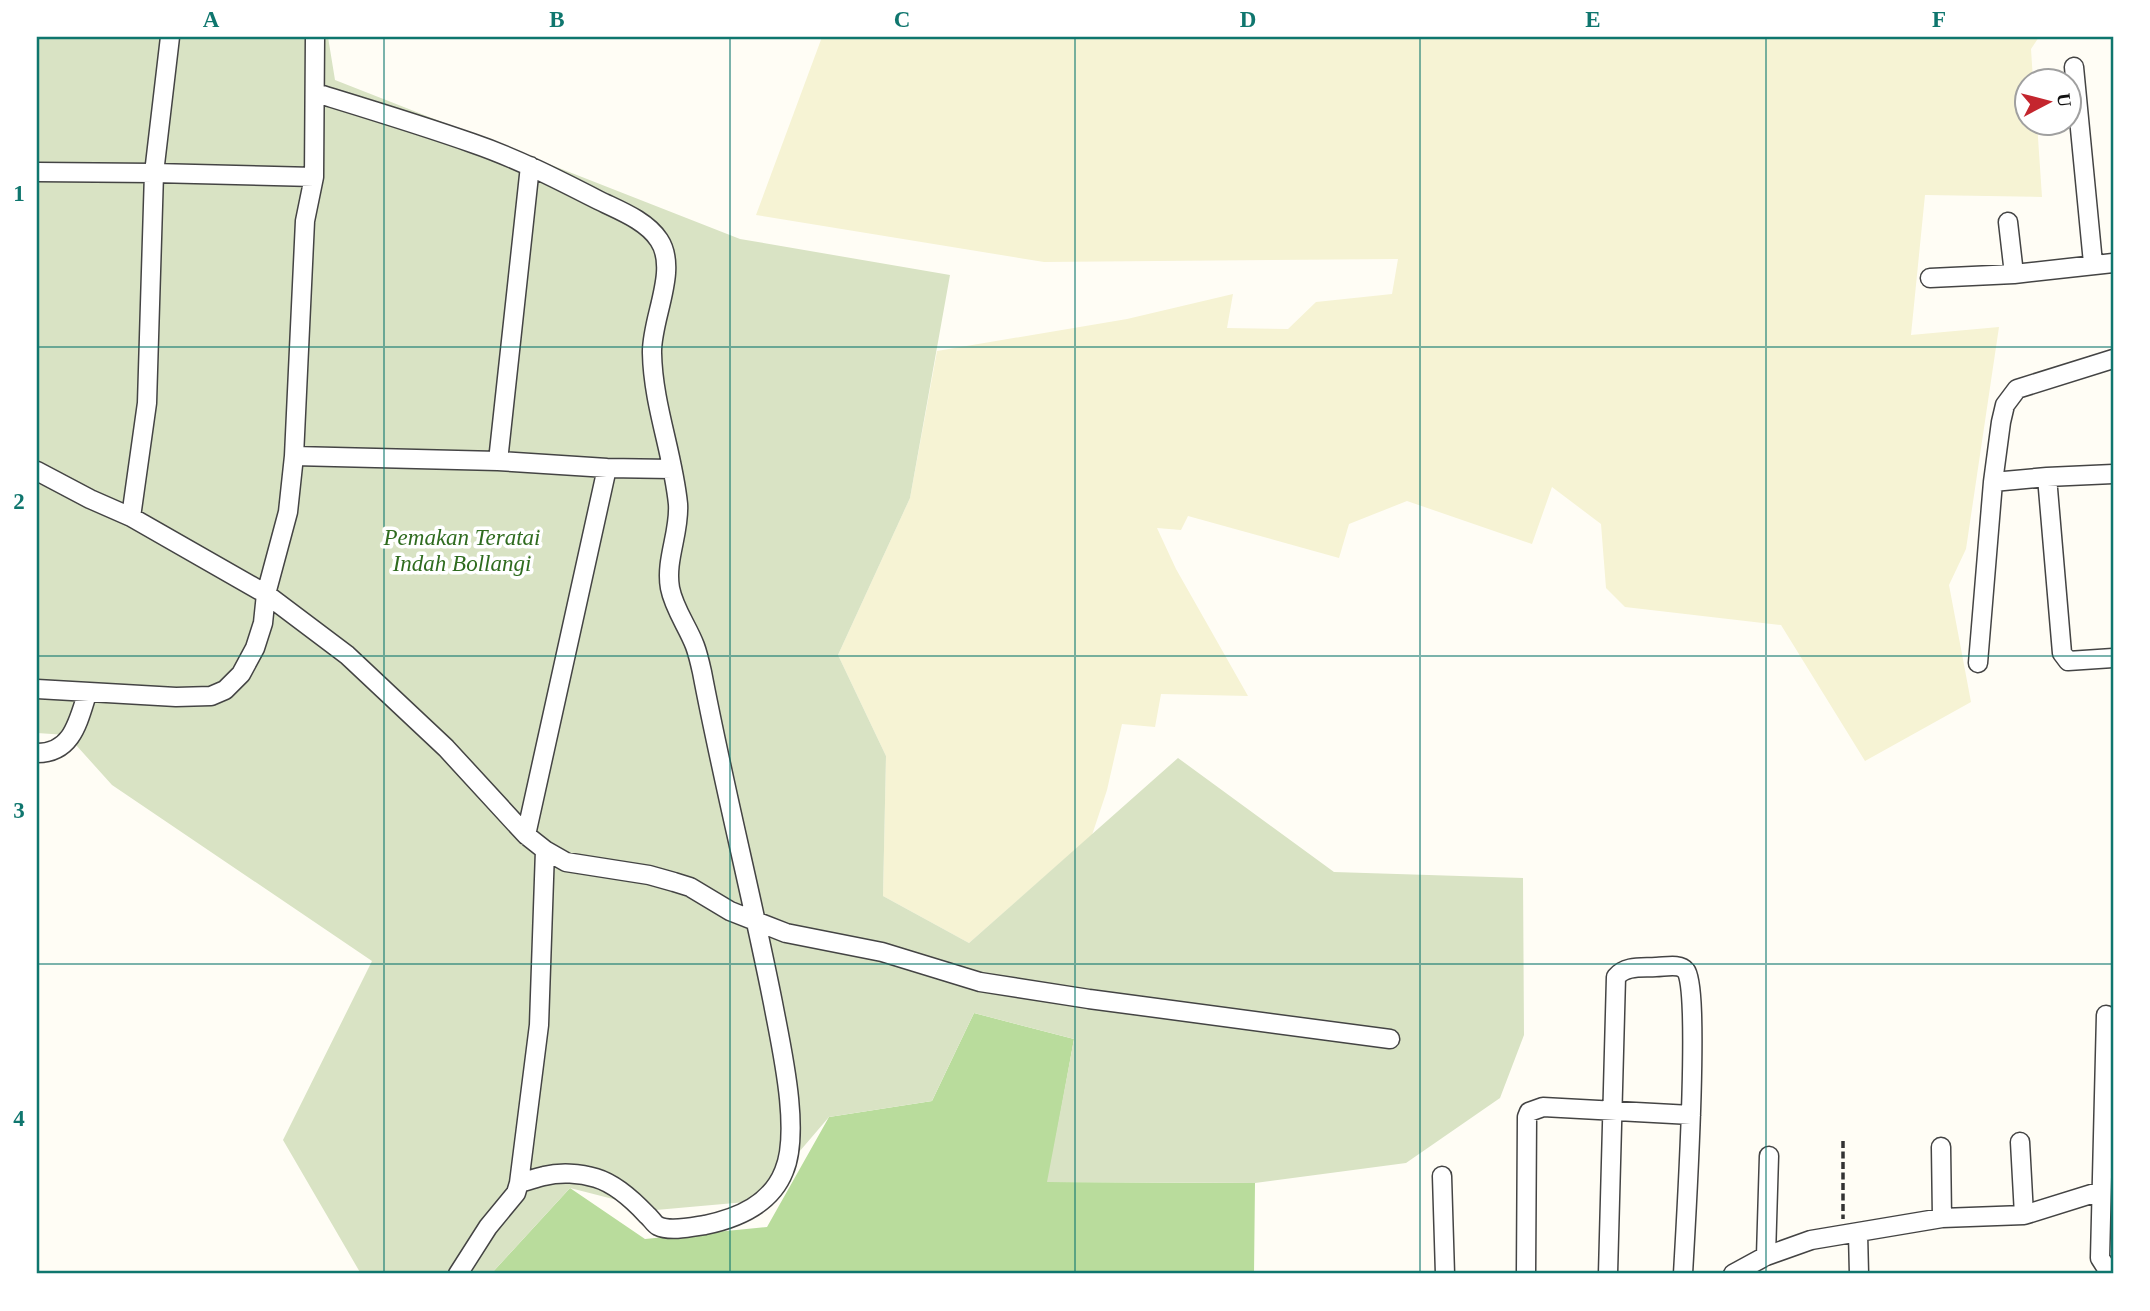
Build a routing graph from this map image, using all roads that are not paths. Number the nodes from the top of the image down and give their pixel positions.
1 (170, 37) edge
2 (315, 37) edge
3 (316, 93) junction
4 (2080, 136) edge
5 (530, 166) junction
6 (37, 172) edge
7 (154, 173) junction
8 (314, 177) junction
9 (2008, 222) dead end
10 (2113, 263) edge
11 (2092, 264) junction
12 (2014, 274) junction
13 (1930, 278) dead end
14 (2113, 359) edge
15 (294, 456) junction
16 (498, 461) junction
17 (607, 468) junction
18 (672, 469) junction
19 (37, 471) edge
20 (2113, 474) edge
21 (2047, 477) junction
22 (1993, 482) junction
23 (131, 517) junction
24 (266, 594) junction
25 (2113, 658) edge
26 (1978, 663) dead end
27 (37, 689) edge
28 (87, 694) junction
29 (37, 753) edge
30 (526, 835) junction
31 (545, 850) junction
32 (757, 923) junction
33 (2106, 1015) dead end
34 (1390, 1039) dead end
35 (1613, 1112) junction
36 (1691, 1115) junction
37 (2020, 1142) dead end
38 (1941, 1147) dead end
39 (2108, 1152) edge
40 (1769, 1156) dead end
41 (1442, 1176) dead end
42 (519, 1183) junction
43 (2101, 1191) junction
44 (2024, 1215) junction
45 (1942, 1218) junction
46 (1850, 1234) junction
47 (1766, 1256) junction
48 (2113, 1270) edge
49 (458, 1274) edge
50 (1445, 1274) edge
51 (1526, 1274) edge
52 (1608, 1274) edge
53 (1683, 1274) edge
54 (1733, 1274) edge
55 (1859, 1274) edge

1 - 7 street
2 - 3 street
3 - 5 street
3 - 8 street
4 - 11 street
5 - 16 street
5 - 18 street
6 - 7 street
7 - 8 street
7 - 23 street
8 - 15 street
9 - 12 street
10 - 11 street
11 - 12 street
12 - 13 street
14 - 22 street
15 - 16 street
15 - 24 street
16 - 17 street
17 - 18 street
17 - 30 street
18 - 32 street
19 - 23 street
20 - 21 street
21 - 22 street
21 - 25 street
22 - 26 street
23 - 24 street
24 - 28 street
24 - 30 street
27 - 28 street
28 - 29 street
30 - 31 street
31 - 32 street
31 - 42 street
32 - 34 street
32 - 42 street
33 - 39 street
35 - 36 street
35 - 36 street
35 - 51 street
35 - 52 street
36 - 53 street
37 - 44 street
38 - 45 street
39 - 43 street
40 - 47 street
41 - 50 street
42 - 49 street
43 - 44 street
43 - 48 street
44 - 45 street
45 - 46 street
46 - 47 street
46 - 55 street
47 - 54 street

